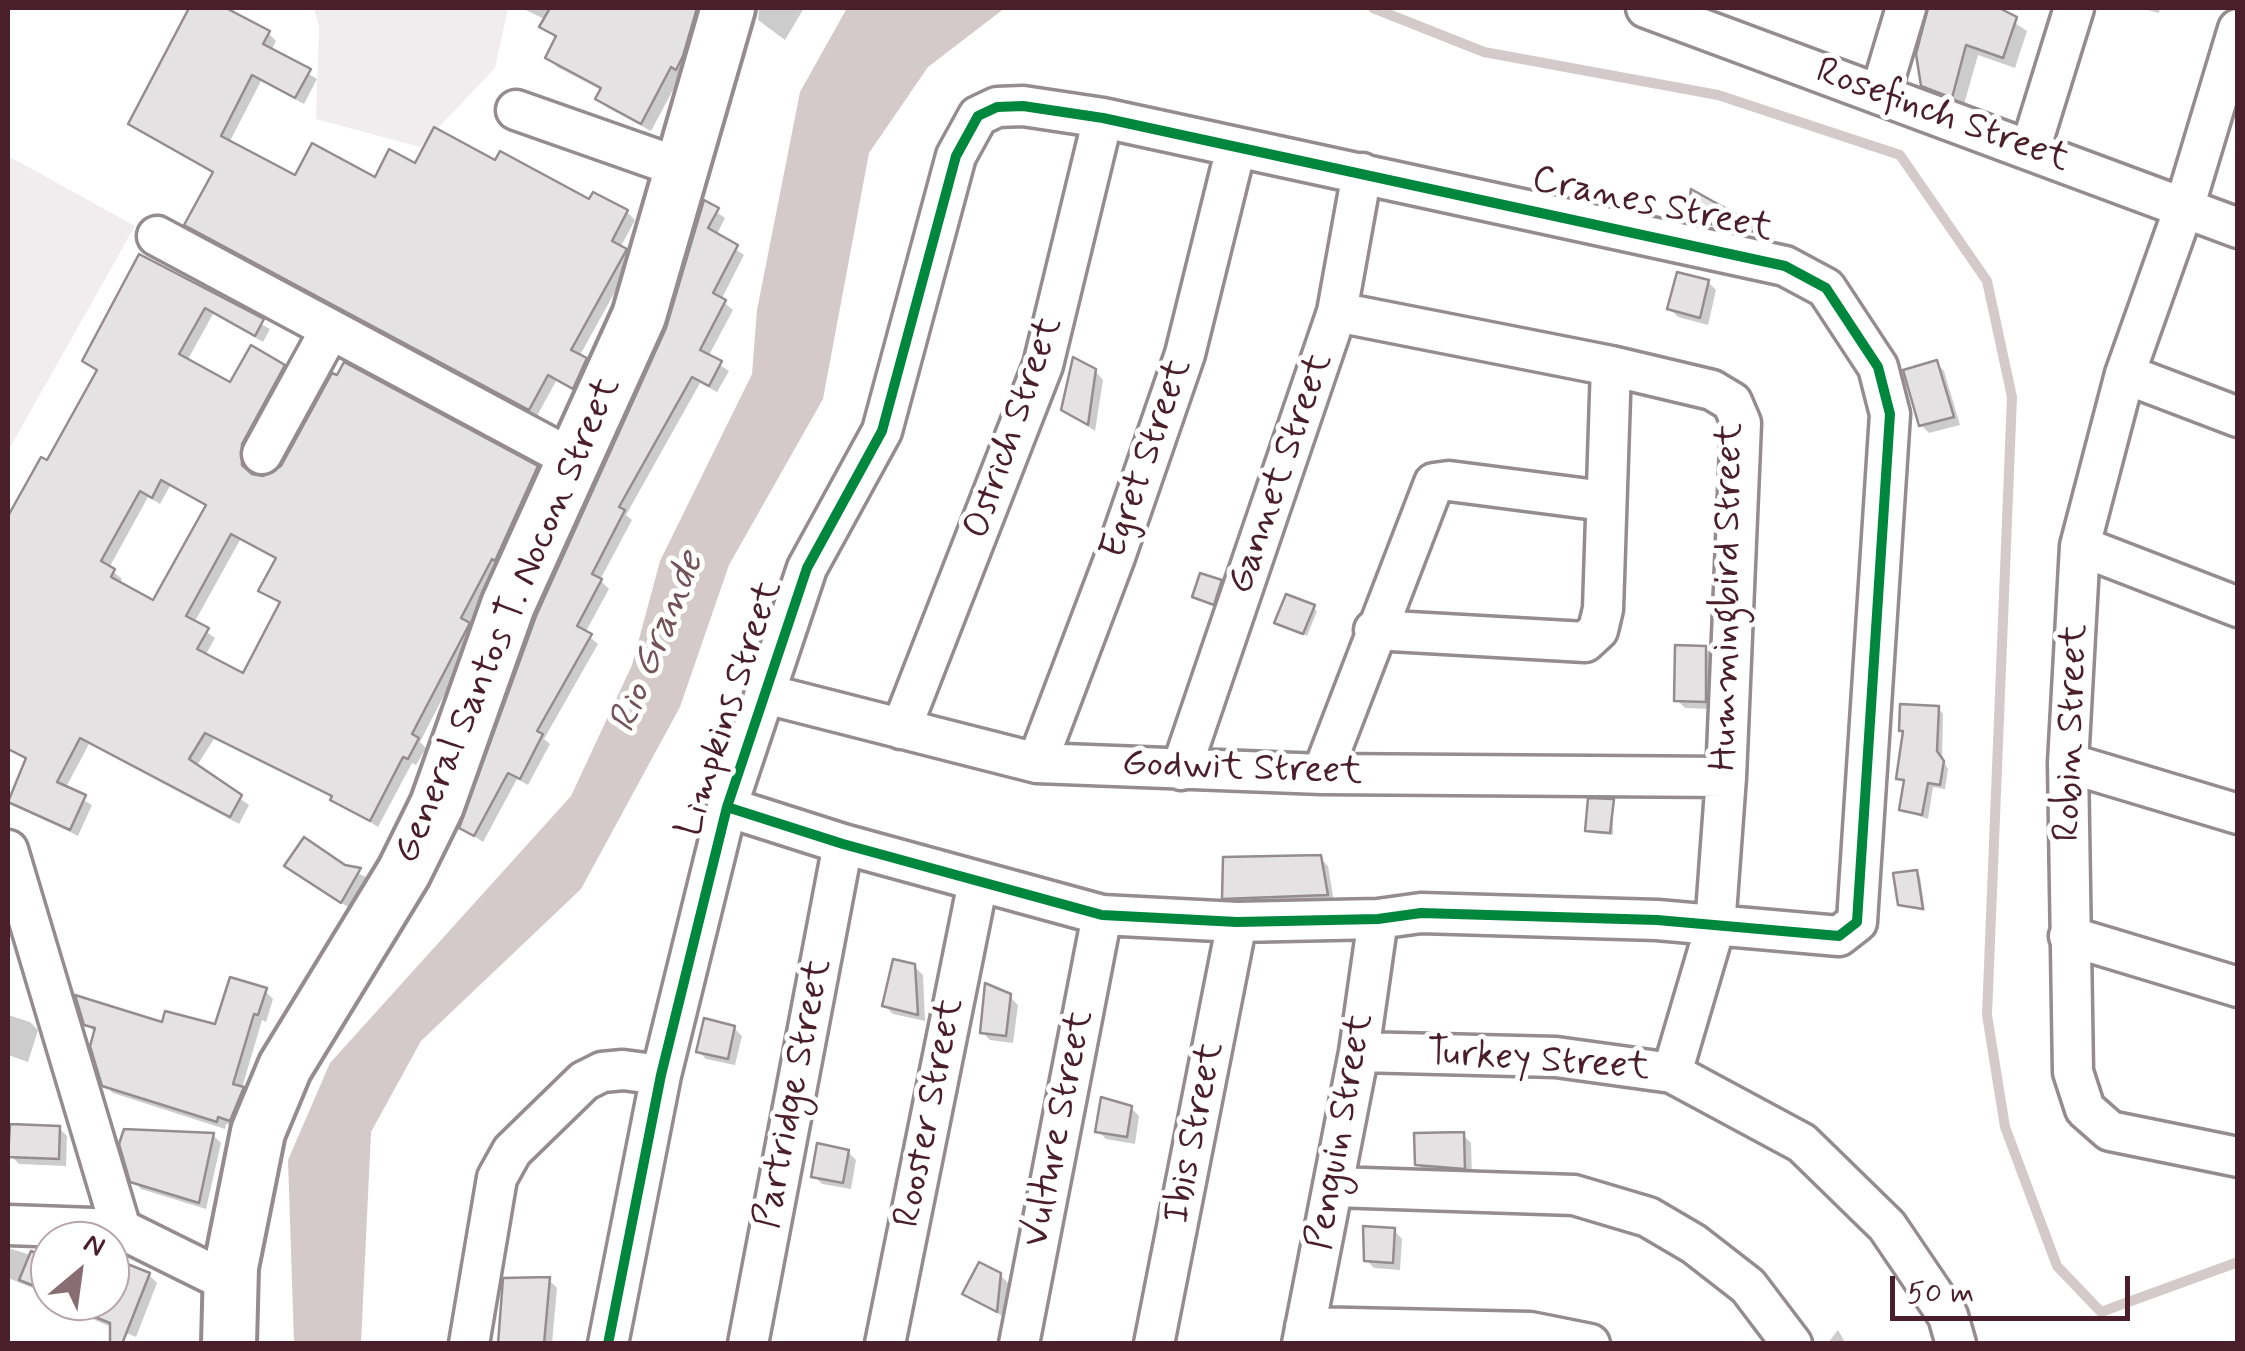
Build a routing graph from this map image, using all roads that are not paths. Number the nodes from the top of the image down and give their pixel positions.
1 (728, 8) edge
2 (1646, 8) edge
3 (1906, 8) edge
4 (2074, 8) edge
5 (1741, 24) edge
6 (2238, 29) edge
7 (1880, 95) junction
8 (516, 110) dead end
9 (978, 116) joint
10 (1103, 118) junction
11 (1236, 148) junction
12 (2030, 150) junction
13 (681, 168) junction
14 (1362, 173) junction
15 (2184, 208) junction
16 (2238, 228) edge
17 (157, 236) dead end
18 (1337, 312) junction
19 (330, 330) junction
20 (1611, 366) junction
21 (2125, 374) junction
22 (2238, 417) edge
23 (262, 454) dead end
24 (574, 460) junction
25 (1604, 501) junction
26 (2080, 546) junction
27 (2238, 606) edge
28 (1374, 630) junction
29 (766, 694) junction
30 (901, 729) junction
31 (1037, 763) junction
32 (2068, 763) junction
33 (1181, 770) junction
34 (1322, 774) junction
35 (1726, 777) junction
36 (727, 806) junction
37 (2238, 814) edge
38 (842, 844) junction
39 (8, 850) edge
40 (978, 882) junction
41 (1102, 914) junction
42 (1378, 919) junction
43 (18, 920) edge
44 (1237, 922) junction
45 (1715, 928) junction
46 (2069, 936) junction
47 (2238, 987) edge
48 (1359, 1052) junction
49 (1672, 1072) junction
50 (662, 1074) junction
51 (2238, 1157) edge
52 (1334, 1186) junction
53 (118, 1221) edge
54 (130, 1233) edge
55 (230, 1283) junction
56 (1304, 1336) edge
57 (229, 1344) edge
58 (469, 1344) edge
59 (608, 1344) edge
60 (748, 1344) edge
61 (884, 1344) edge
62 (1019, 1344) edge
63 (1154, 1344) edge
64 (1590, 1344) edge
65 (1792, 1344) edge
66 (1956, 1344) edge

1 - 13 main road, General Santos T. Nocon Street
2 - 5 street, Rosefinch Street
3 - 7 street
4 - 12 street
5 - 7 street, Rosefinch Street
6 - 15 street, Robin Street
7 - 12 street, Rosefinch Street
8 - 13 street
9 - 10 street, Cranes Street
9 - 29 street, Limpkins Street
10 - 11 street, Cranes Street
10 - 30 street, Ostrich Street
11 - 14 street, Cranes Street
11 - 31 street, Egret Street
12 - 15 street, Rosefinch Street
13 - 24 main road, General Santos T. Nocon Street
14 - 18 street, Gannet Street
14 - 45 street, Cranes Street
15 - 16 street, Rosefinch Street
15 - 21 street, Robin Street
17 - 19 street
18 - 20 street, Hummingbird Street
18 - 33 street, Gannet Street
19 - 23 street
19 - 24 street
20 - 25 street
20 - 35 street, Hummingbird Street
21 - 22 street
21 - 26 street, Robin Street
24 - 55 main road, General Santos T. Nocon Street
25 - 28 street
25 - 28 street
26 - 27 street
26 - 32 street, Robin Street
28 - 34 street
29 - 30 street, Godwit Street
29 - 36 street, Limpkins Street
30 - 31 street, Godwit Street
31 - 33 street, Godwit Street
32 - 37 street
32 - 46 street, Robin Street
33 - 34 street, Godwit Street
34 - 35 street, Godwit Street
35 - 45 street, Hummingbird Street
36 - 38 street
36 - 50 street, Limpkins Street
38 - 40 street
38 - 60 street, Partridge Street
39 - 43 street
40 - 41 street
40 - 61 street, Rooster Street
41 - 44 street
41 - 62 street, Vulture Street
42 - 44 street
42 - 45 street
42 - 48 street, Penguin Street
43 - 53 street
44 - 63 street, Ibis Street
45 - 49 street, Hummingbird Street
46 - 47 street
46 - 51 street, Robin Street
48 - 49 street, Turkey Street
48 - 52 street, Penguin Street
49 - 66 street, Turkey Street
50 - 58 street
50 - 59 street, Limpkins Street
52 - 56 street, Penguin Street
52 - 65 street
54 - 55 street
55 - 57 main road, General Santos T. Nocon Street
56 - 64 street

